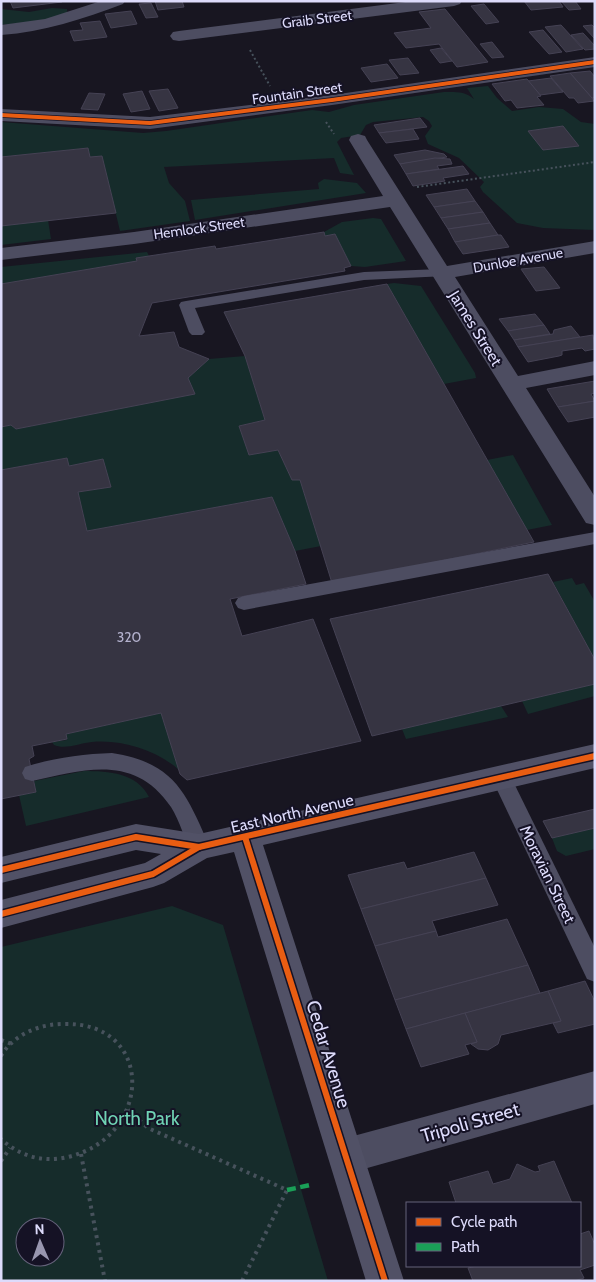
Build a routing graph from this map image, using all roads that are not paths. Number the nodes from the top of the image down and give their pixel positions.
1 (117, 1) edge
2 (454, 1) edge
3 (1, 30) edge
4 (179, 36) dead end
5 (595, 62) edge
6 (1, 115) edge
7 (358, 140) dead end
8 (396, 200) junction
9 (595, 247) edge
10 (1, 254) edge
11 (442, 273) junction
12 (196, 332) dead end
13 (595, 368) edge
14 (511, 384) junction
15 (595, 516) edge
16 (595, 538) edge
17 (244, 603) dead end
18 (595, 756) edge
19 (32, 773) dead end
20 (501, 777) junction
21 (245, 837) junction
22 (199, 847) junction
23 (1, 870) edge
24 (1, 914) edge
25 (595, 972) edge
26 (595, 1087) edge
27 (346, 1156) junction
28 (386, 1281) edge

1 - 3 street
2 - 4 street, Graib Street
5 - 6 street, Fountain Street
7 - 8 street, James Street
8 - 10 street, Hemlock Street
8 - 11 street, James Street
9 - 11 street, Dunloe Avenue
11 - 12 lane
11 - 14 street, James Street
13 - 14 street
14 - 15 street, James Street
16 - 17 lane
18 - 20 main road, East North Avenue
19 - 22 lane
20 - 21 main road, East North Avenue
20 - 25 lane, Moravian Street
21 - 22 main road, East North Avenue
21 - 27 main road, Cedar Avenue
22 - 23 main road
22 - 24 main road, East North Avenue
26 - 27 street, Tripoli Street
27 - 28 main road, Cedar Avenue

